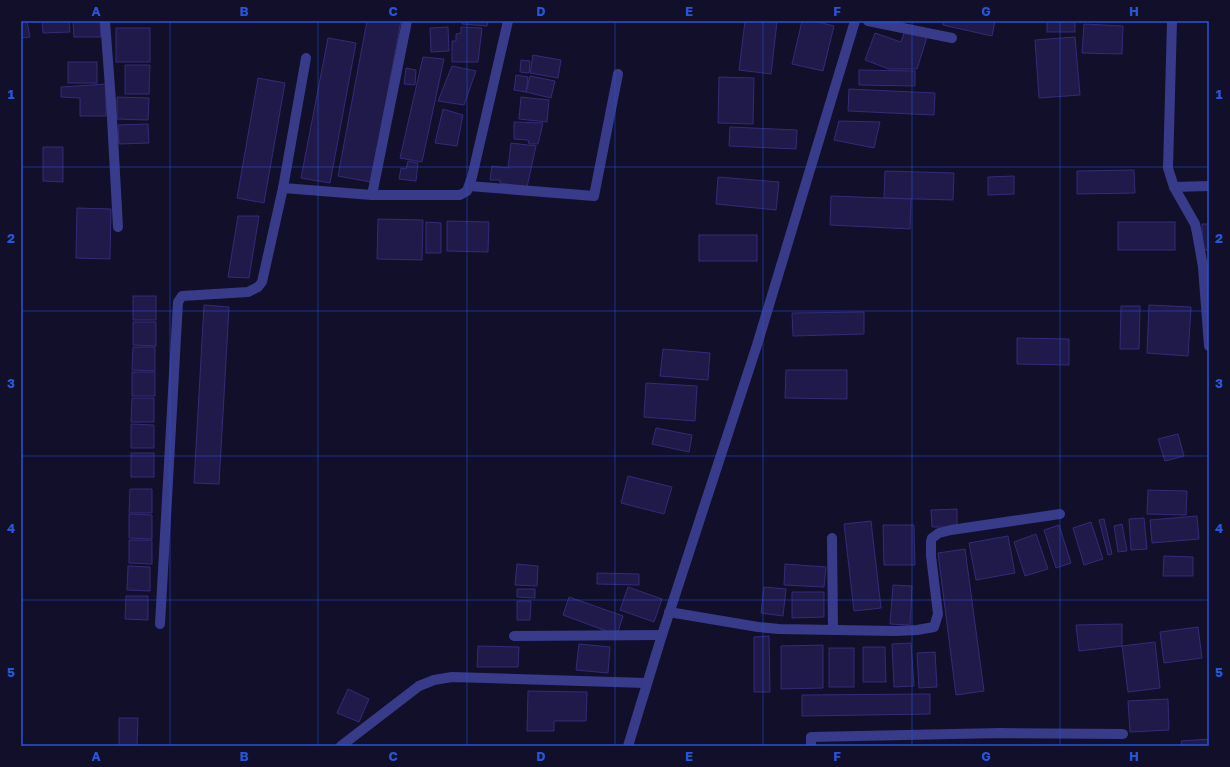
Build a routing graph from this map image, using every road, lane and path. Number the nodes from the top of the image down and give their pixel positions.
1 (105, 21) edge
2 (407, 21) edge
3 (508, 21) edge
4 (855, 21) edge
5 (868, 21) edge
6 (1172, 21) edge
7 (952, 38) dead end
8 (306, 58) dead end
9 (618, 74) dead end
10 (468, 186) junction
11 (1209, 186) edge
12 (1174, 187) junction
13 (283, 188) junction
14 (372, 195) junction
15 (118, 227) dead end
16 (1209, 346) edge
17 (1060, 514) dead end
18 (832, 538) dead end
19 (669, 612) junction
20 (160, 624) dead end
21 (833, 630) junction
22 (662, 635) junction
23 (514, 636) dead end
24 (646, 683) junction
25 (1122, 734) dead end
26 (342, 746) edge
27 (628, 746) edge
28 (811, 746) edge

1 - 15 street
2 - 14 street
3 - 10 street
4 - 19 street
5 - 7 street
6 - 12 street
8 - 13 street
9 - 10 street
10 - 14 street
11 - 12 street
12 - 16 street
13 - 14 street
13 - 20 street
17 - 21 street
18 - 21 street
19 - 21 street
19 - 22 street
22 - 23 street
22 - 24 street
24 - 26 street
24 - 27 street
25 - 28 street

